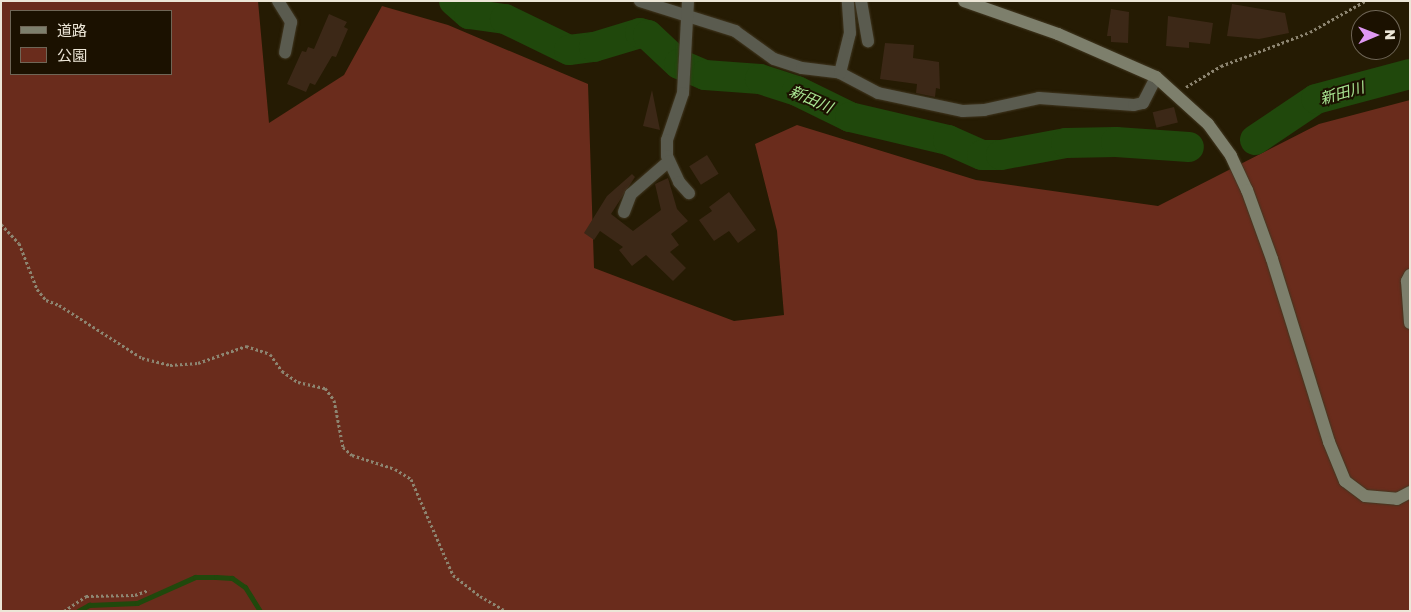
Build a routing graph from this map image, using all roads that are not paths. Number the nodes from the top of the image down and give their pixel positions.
1 (278, 1) edge
2 (640, 1) edge
3 (688, 1) edge
4 (848, 1) edge
5 (861, 1) edge
6 (964, 1) edge
7 (688, 18) junction
8 (868, 41) dead end
9 (286, 52) dead end
10 (840, 73) junction
11 (1156, 77) junction
12 (670, 161) junction
13 (689, 194) dead end
14 (624, 212) dead end
15 (1410, 275) edge
16 (1410, 323) edge
17 (1410, 492) edge

1 - 9 street
2 - 7 street
3 - 7 street
4 - 10 street
5 - 8 street
6 - 11 street
7 - 10 street
7 - 12 street
10 - 11 street
11 - 17 street
12 - 13 street
12 - 14 street
15 - 16 street

